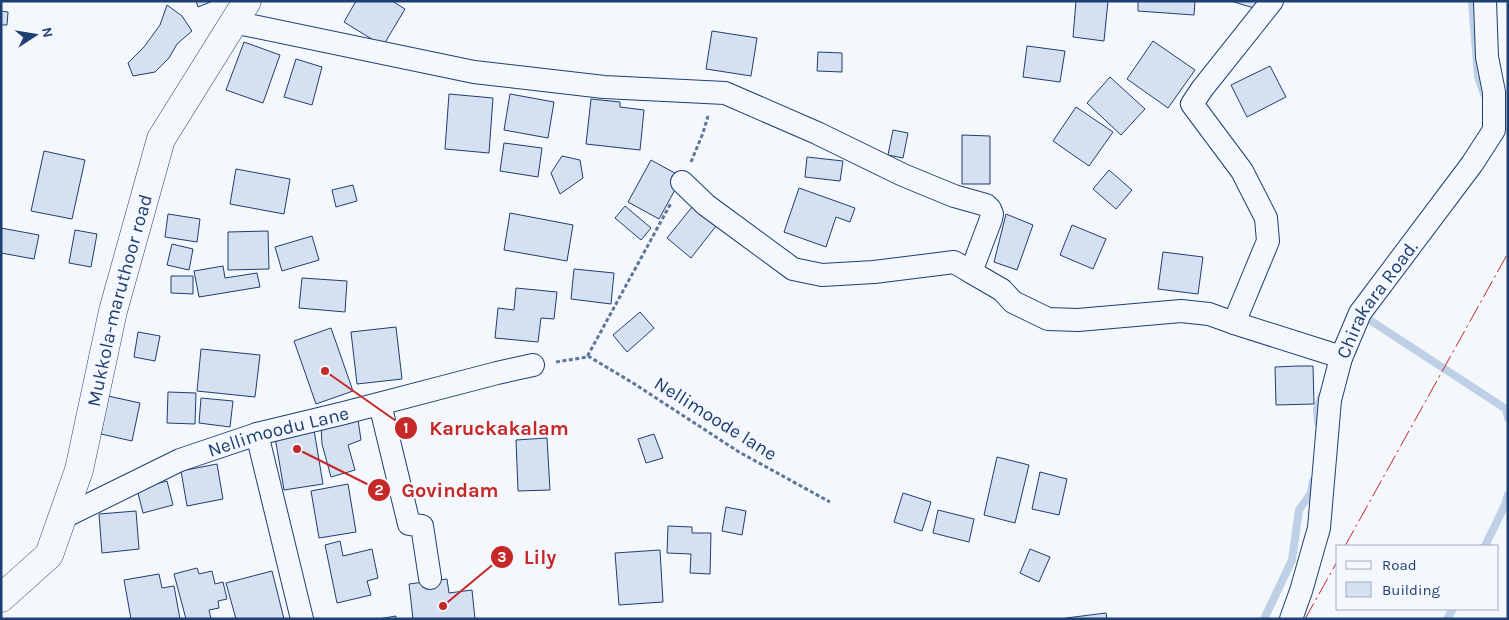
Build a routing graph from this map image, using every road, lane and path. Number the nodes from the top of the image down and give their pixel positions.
1 (1272, 1) edge
2 (1485, 1) edge
3 (240, 12) edge
4 (714, 93) junction
5 (682, 182) junction
6 (970, 272) junction
7 (1234, 323) junction
8 (588, 356) junction
9 (1341, 358) junction
10 (533, 365) joint
11 (380, 404) junction
12 (257, 434) junction
13 (830, 502) dead end
14 (62, 518) junction
15 (430, 578) dead end
16 (1, 598) edge
17 (302, 619) edge
18 (1291, 619) edge

1 - 7 street
2 - 9 street, Chirakara Road.
3 - 4 street
3 - 14 street, Mukkola-maruthoor road
4 - 5 path
4 - 6 street
5 - 6 street
5 - 8 path
6 - 7 street
7 - 9 street
8 - 10 path
8 - 13 path, Nellimoode lane
9 - 18 street, Chirakara Road.
10 - 11 street, Nellimoodu Lane
11 - 12 street, Nellimoodu Lane
11 - 15 street
12 - 14 street, Nellimoodu Lane
12 - 17 street
14 - 16 street, Mukkola-maruthoor road

